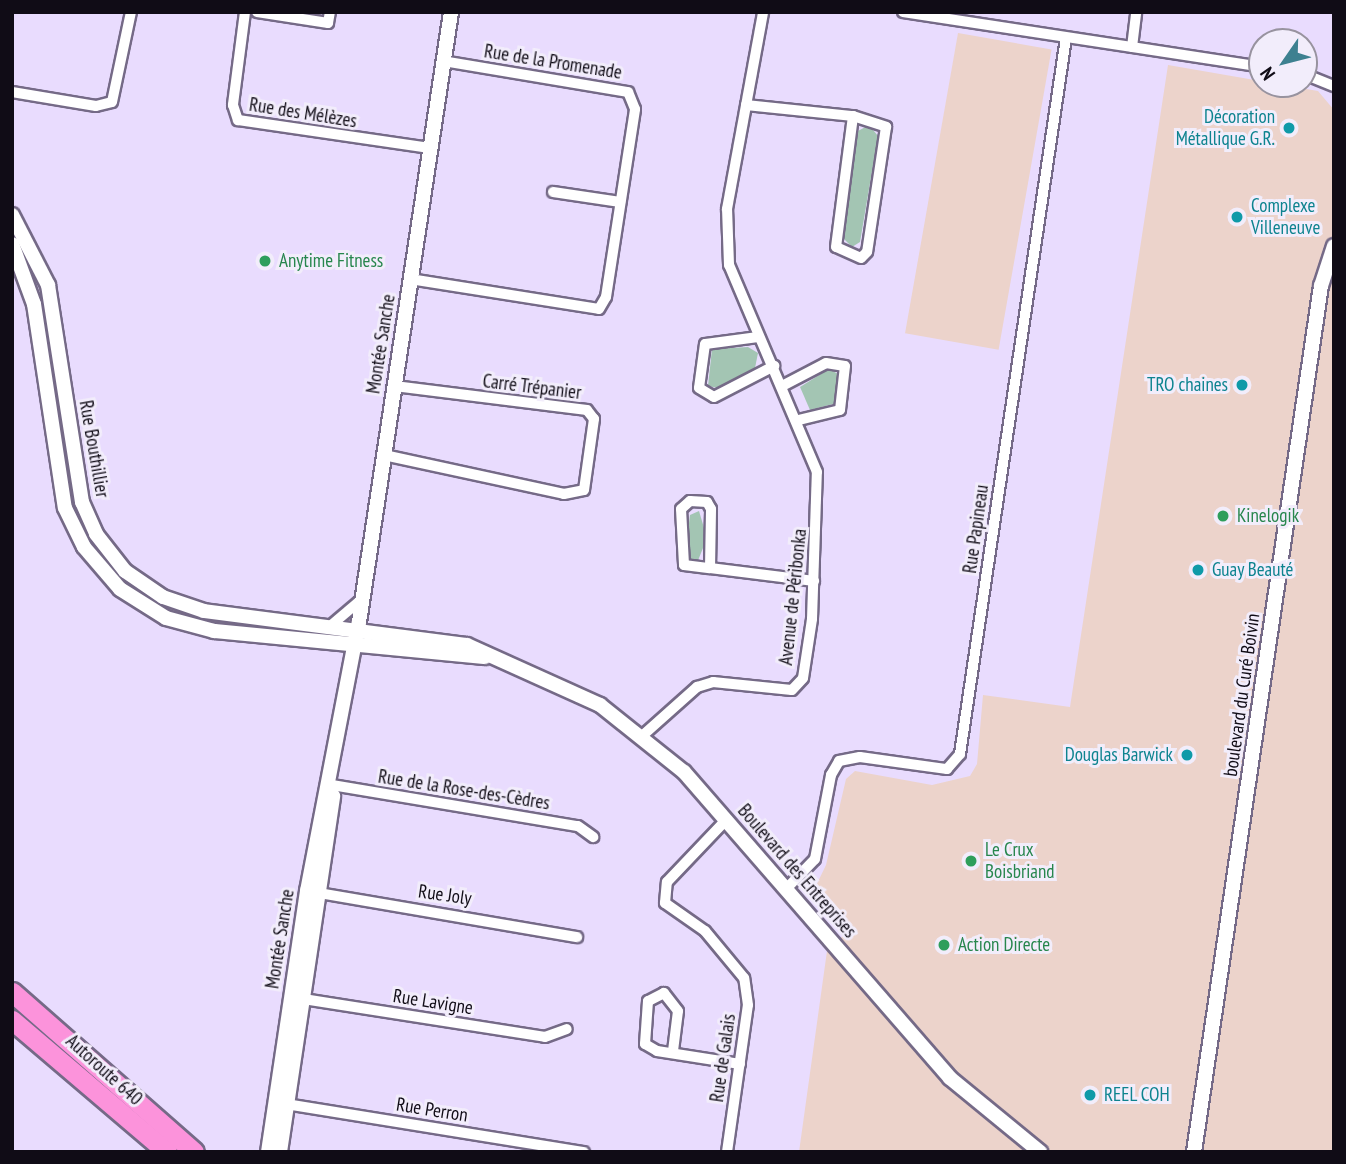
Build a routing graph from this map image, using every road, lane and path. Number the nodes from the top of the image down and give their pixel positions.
1 (131, 12) edge
2 (245, 12) edge
3 (257, 12) edge
4 (330, 12) edge
5 (450, 12) edge
6 (763, 12) edge
7 (903, 12) edge
8 (1136, 12) edge
9 (1066, 38) junction
10 (1132, 47) junction
11 (443, 61) junction
12 (1248, 65) edge
13 (12, 92) edge
14 (747, 105) junction
15 (853, 116) junction
16 (430, 148) junction
17 (553, 192) dead end
18 (621, 202) junction
19 (12, 215) edge
20 (12, 244) edge
21 (1334, 246) edge
22 (410, 279) junction
23 (758, 337) junction
24 (774, 366) junction
25 (784, 385) junction
26 (394, 386) junction
27 (799, 420) junction
28 (384, 455) junction
29 (710, 568) junction
30 (814, 581) junction
31 (362, 599) junction
32 (329, 627) junction
33 (356, 630) junction
34 (351, 646) junction
35 (493, 657) junction
36 (642, 736) junction
37 (330, 785) junction
38 (727, 819) junction
39 (593, 837) dead end
40 (787, 888) junction
41 (312, 892) junction
42 (577, 937) dead end
43 (12, 990) edge
44 (297, 998) junction
45 (12, 1020) edge
46 (567, 1029) dead end
47 (673, 1051) junction
48 (740, 1064) junction
49 (281, 1104) junction
50 (167, 1152) edge
51 (194, 1152) edge
52 (268, 1152) edge
53 (281, 1152) edge
54 (584, 1152) edge
55 (727, 1152) edge
56 (1040, 1152) edge
57 (1194, 1152) edge

1 - 13 street
2 - 16 street, Rue des Mélèzes
3 - 4 street
5 - 11 street, Montée Sanche
6 - 14 street, Avenue de Péribonka
7 - 9 street
8 - 10 street
9 - 10 street
9 - 40 street, Rue Papineau
10 - 12 street
11 - 16 street, Montée Sanche
11 - 18 street, Rue de la Promenade
14 - 15 street
14 - 23 street, Avenue de Péribonka
15 - 15 street
16 - 22 street, Montée Sanche
17 - 18 street
18 - 22 street, Rue de la Promenade
19 - 32 street, Rue Bouthillier
20 - 34 street, Rue Bouthillier
21 - 57 street, boulevard du Curé Boivin
22 - 26 street, Montée Sanche
23 - 24 street, Avenue de Péribonka
23 - 24 street
24 - 25 street, Avenue de Péribonka
25 - 27 street, Avenue de Péribonka
25 - 27 street
26 - 28 street, Montée Sanche
26 - 28 street, Carré Trépanier
27 - 30 street, Avenue de Péribonka
28 - 31 street, Montée Sanche
29 - 29 street
29 - 30 street
30 - 36 street, Avenue de Péribonka
31 - 32 street
31 - 33 street, Montée Sanche
32 - 33 street, Rue Bouthillier
33 - 34 street, Montée Sanche
33 - 35 street, Boulevard des Entreprises
34 - 35 street, Boulevard des Entreprises
34 - 37 street, Montée Sanche
35 - 36 street, Boulevard des Entreprises
36 - 38 street, Boulevard des Entreprises
37 - 39 street, Rue de la Rose-des-Cèdres
37 - 41 street, Montée Sanche
38 - 40 street, Boulevard des Entreprises
38 - 48 street, Rue de Galais
40 - 56 street, Boulevard des Entreprises
41 - 42 street, Rue Joly
41 - 44 street, Montée Sanche
43 - 51 highway, Autoroute 640
44 - 46 street, Rue Lavigne
44 - 49 street, Montée Sanche
45 - 50 highway, Autoroute 640
47 - 47 street
47 - 48 street
48 - 55 street, Rue de Galais
49 - 52 street, Montée Sanche
49 - 53 street, Montée Sanche
49 - 54 street, Rue Perron

